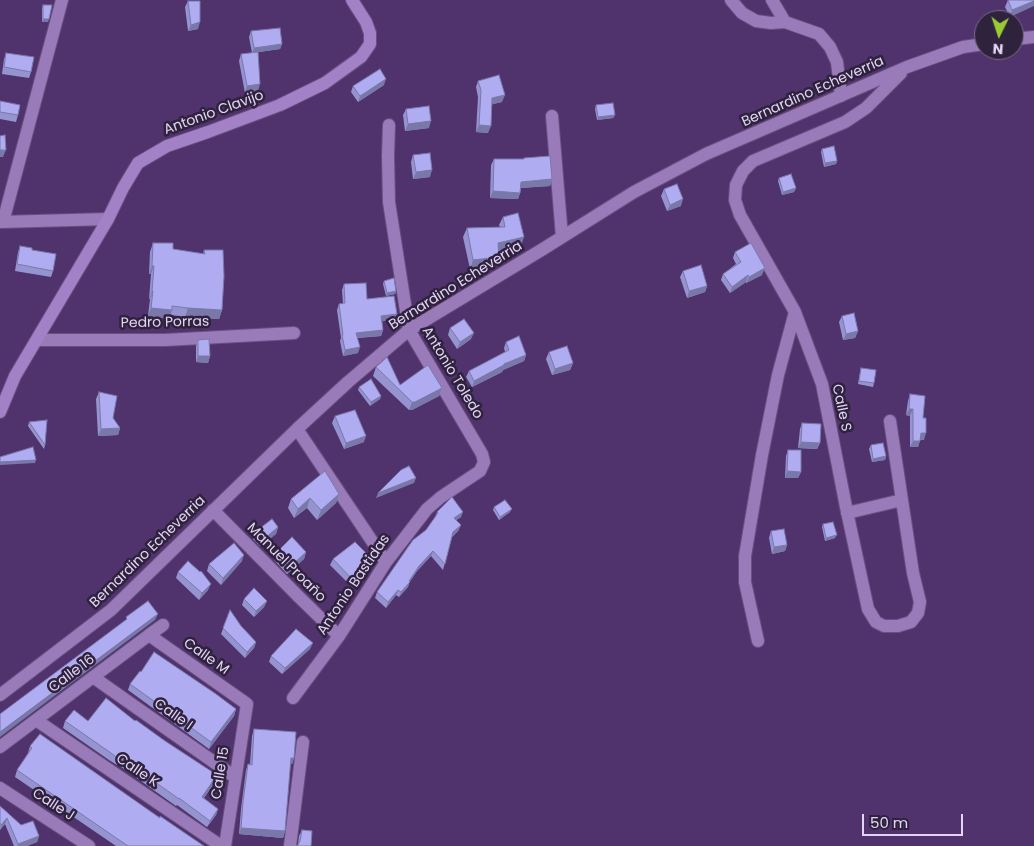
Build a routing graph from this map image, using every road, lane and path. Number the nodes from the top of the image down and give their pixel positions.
1 (62, 0) edge
2 (352, 0) edge
3 (731, 0) edge
4 (772, 0) edge
5 (785, 22) junction
6 (974, 45) edge
7 (907, 67) junction
8 (841, 96) junction
9 (552, 116) dead end
10 (389, 125) dead end
11 (108, 219) junction
12 (2, 222) edge
13 (562, 237) junction
14 (795, 312) junction
15 (409, 330) junction
16 (294, 333) dead end
17 (37, 340) junction
18 (0, 411) edge
19 (890, 421) dead end
20 (297, 429) junction
21 (482, 454) joint
22 (902, 500) junction
23 (213, 510) junction
24 (847, 513) junction
25 (386, 562) junction
26 (163, 625) dead end
27 (149, 634) junction
28 (339, 636) junction
29 (758, 641) dead end
30 (93, 677) junction
31 (0, 696) edge
32 (293, 698) dead end
33 (247, 704) joint
34 (36, 720) junction
35 (303, 742) dead end
36 (0, 747) edge
37 (235, 777) junction
38 (0, 788) edge
39 (89, 846) edge
40 (221, 846) edge
41 (225, 846) edge
42 (290, 846) edge

1 - 12 street
2 - 11 main road, Antonio Clavijo
3 - 5 street
4 - 5 street
5 - 8 street
6 - 7 street, Bernardino Echeverria
7 - 8 street, Bernardino Echeverria
7 - 14 street, Calle S
8 - 13 street, Bernardino Echeverria
9 - 13 street
10 - 15 street, Antonio Toledo
11 - 12 street
11 - 17 main road, Antonio Clavijo
13 - 15 street, Bernardino Echeverria
14 - 24 street, Calle S
14 - 29 street
15 - 20 street, Bernardino Echeverria
15 - 21 street, Antonio Toledo
16 - 17 street, Pedro Porras
17 - 18 main road, Antonio Clavijo
19 - 22 street, Calle S
20 - 23 street, Bernardino Echeverria
20 - 25 street
21 - 25 street, Antonio Bastidas
22 - 24 street
22 - 24 street, Calle S
23 - 28 street, Manuel Proaño
23 - 31 street, Bernardino Echeverria
25 - 28 street, Antonio Bastidas
26 - 27 street, Calle 16
27 - 30 street, Calle 16
27 - 33 street, Calle M
28 - 32 street, Antonio Bastidas
30 - 34 street, Calle 16
30 - 37 street, Calle I
33 - 37 street, Calle 15
34 - 36 street, Calle 16
34 - 40 street, Calle K
35 - 42 street
37 - 41 street, Calle 15
38 - 39 street, Calle J

